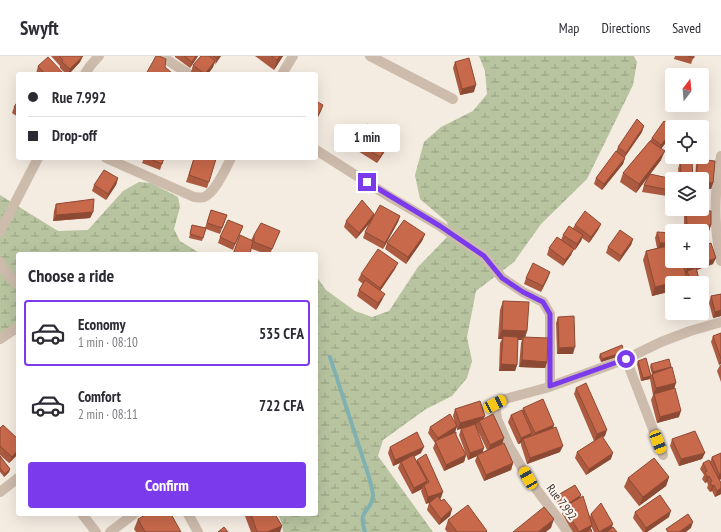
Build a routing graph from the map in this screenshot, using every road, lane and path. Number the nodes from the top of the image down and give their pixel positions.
1 (100, 56) edge
2 (161, 56) edge
3 (293, 56) edge
4 (370, 56) edge
5 (86, 72) edge
6 (186, 72) edge
7 (283, 72) edge
8 (453, 99) dead end
9 (318, 151) edge
10 (721, 156) edge
11 (37, 160) edge
12 (111, 160) edge
13 (230, 160) edge
14 (0, 232) edge
15 (721, 261) edge
16 (0, 262) edge
17 (16, 283) edge
18 (721, 322) edge
19 (16, 328) edge
20 (0, 339) edge
21 (626, 359) junction
22 (550, 386) junction
23 (663, 455) dead end
24 (16, 480) edge
25 (0, 492) edge
26 (84, 516) edge
27 (131, 516) edge
28 (189, 516) edge
29 (96, 532) edge
30 (110, 532) edge
31 (198, 532) edge
32 (568, 532) edge

1 - 5 street
2 - 6 street
3 - 7 street
4 - 8 street
9 - 22 street
10 - 15 street
11 - 14 street
12 - 13 street
16 - 17 street
18 - 21 street, Rue 7.992
19 - 20 street
21 - 22 street, Rue 7.992
21 - 23 street
22 - 32 street, Rue 7.992
24 - 25 street
26 - 29 street
27 - 30 street
28 - 31 street

